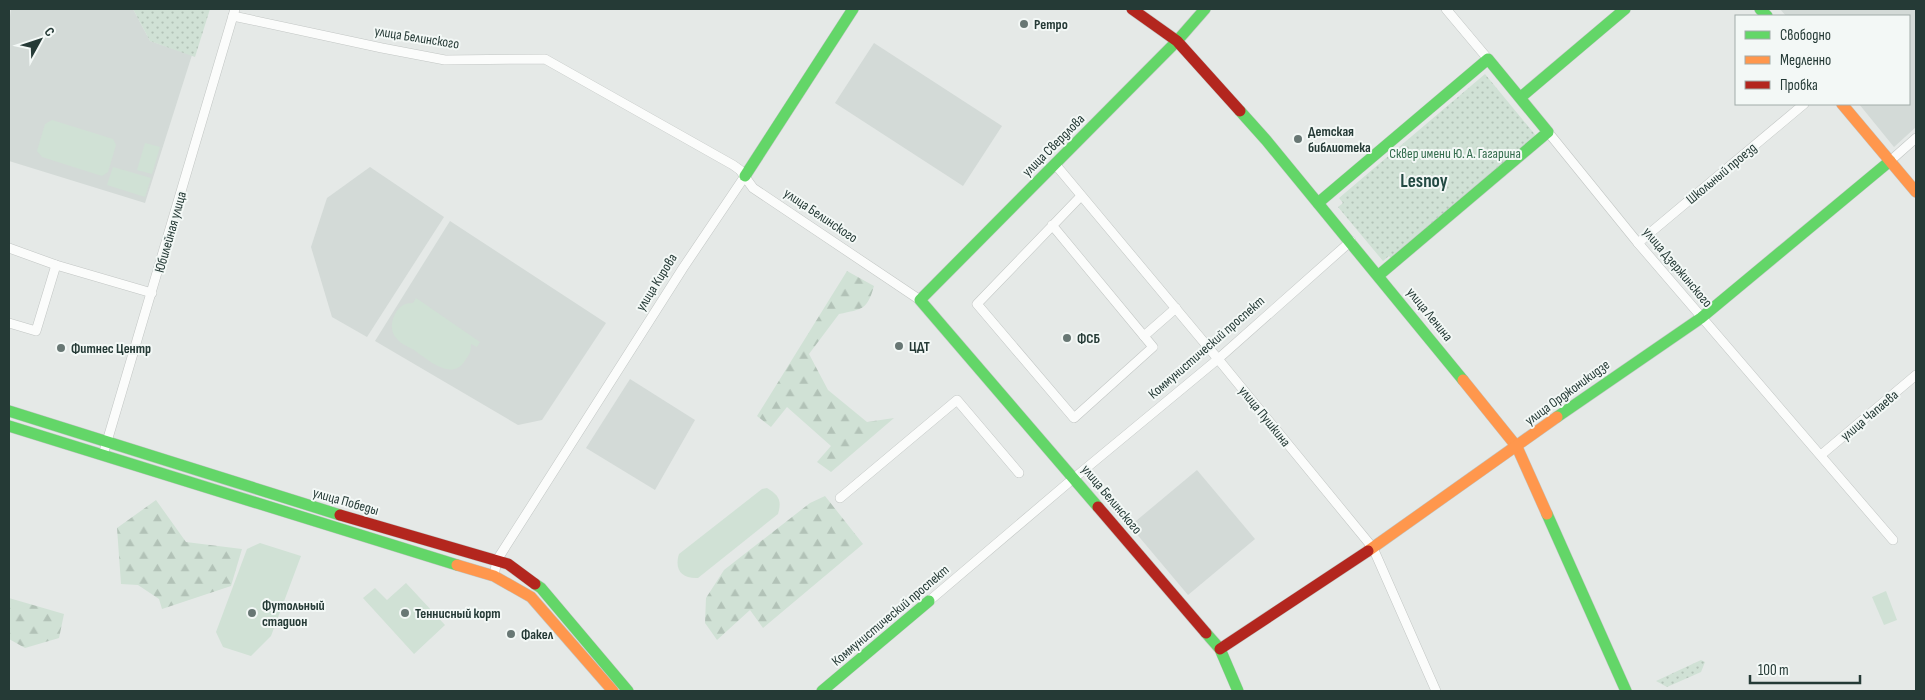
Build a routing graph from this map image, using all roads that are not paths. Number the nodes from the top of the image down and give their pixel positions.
1 (853, 9) edge
2 (1132, 9) edge
3 (1140, 9) edge
4 (1205, 9) edge
5 (1446, 9) edge
6 (1625, 9) edge
7 (234, 12) edge
8 (1178, 40) junction
9 (1488, 59) junction
10 (1520, 97) junction
11 (1803, 105) edge
12 (1843, 105) edge
13 (1548, 132) junction
14 (1916, 138) edge
15 (1890, 161) junction
16 (1054, 164) junction
17 (745, 176) junction
18 (1916, 192) edge
19 (1081, 196) junction
20 (1320, 201) junction
21 (1052, 225) junction
22 (1351, 241) junction
23 (1638, 243) junction
24 (9, 248) edge
25 (56, 265) junction
26 (1380, 273) junction
27 (152, 293) junction
28 (920, 300) junction
29 (1176, 308) junction
30 (1701, 318) junction
31 (9, 323) edge
32 (1144, 336) junction
33 (1218, 358) junction
34 (1916, 375) edge
35 (9, 411) edge
36 (9, 426) edge
37 (107, 442) junction
38 (1520, 445) junction
39 (103, 455) junction
40 (1821, 455) junction
41 (1019, 473) dead end
42 (1079, 474) dead end
43 (1068, 483) dead end
44 (840, 498) dead end
45 (1893, 540) dead end
46 (1564, 544) junction
47 (1373, 548) junction
48 (497, 560) junction
49 (494, 576) junction
50 (929, 602) joint
51 (1220, 649) junction
52 (613, 691) edge
53 (628, 691) edge
54 (822, 691) edge
55 (1238, 691) edge
56 (1436, 691) edge
57 (1626, 691) edge
58 (1631, 691) edge

1 - 17 street, улица Кирова
2 - 8 street, улица Ленина
3 - 8 street
4 - 8 street, улица Свердлова
5 - 9 street, улица Дзержинского
6 - 10 street
7 - 17 street, улица Белинского
7 - 27 street, Юбилейная улица
8 - 16 street, улица Свердлова
8 - 20 street, улица Ленина
9 - 10 street, улица Дзержинского
9 - 20 street
10 - 13 street, улица Дзержинского
11 - 23 street, Школьный проезд
12 - 15 street
13 - 23 street, улица Дзержинского
13 - 26 street
14 - 15 street, улица Орджоникидзе
15 - 18 street
15 - 30 street, улица Орджоникидзе
16 - 19 street, улица Пушкина
16 - 28 street, улица Свердлова
17 - 28 street, улица Белинского
17 - 48 street, улица Кирова
19 - 21 street
19 - 29 street, улица Пушкина
20 - 22 street, улица Ленина
20 - 26 street
21 - 32 street
21 - 32 street
22 - 26 street, улица Ленина
22 - 33 street, Коммунистический проспект
23 - 30 street, улица Дзержинского
24 - 25 street
25 - 27 street
25 - 31 street
26 - 38 street, улица Ленина
27 - 37 street, Юбилейная улица
28 - 51 street, улица Белинского
29 - 32 street
29 - 33 street, улица Пушкина
30 - 38 street, улица Орджоникидзе
30 - 40 street, улица Дзержинского
33 - 42 street, Коммунистический проспект
33 - 47 street, улица Пушкина
34 - 40 street, улица Чапаева
35 - 37 street, улица Победы
36 - 39 street, улица Победы
37 - 39 street, Юбилейная улица
37 - 48 street, улица Победы
38 - 46 street, улица Ленина
38 - 47 street, улица Орджоникидзе
39 - 49 street, улица Победы
40 - 45 street, улица Дзержинского
41 - 44 street
43 - 50 street, Коммунистический проспект
46 - 57 street, улица Ленина
46 - 58 street
47 - 51 street, улица Орджоникидзе
47 - 56 street, улица Пушкина
48 - 49 street, улица Кирова
48 - 53 street, улица Победы
49 - 52 street, улица Победы
50 - 54 street, Коммунистический проспект
51 - 55 street, улица Белинского

